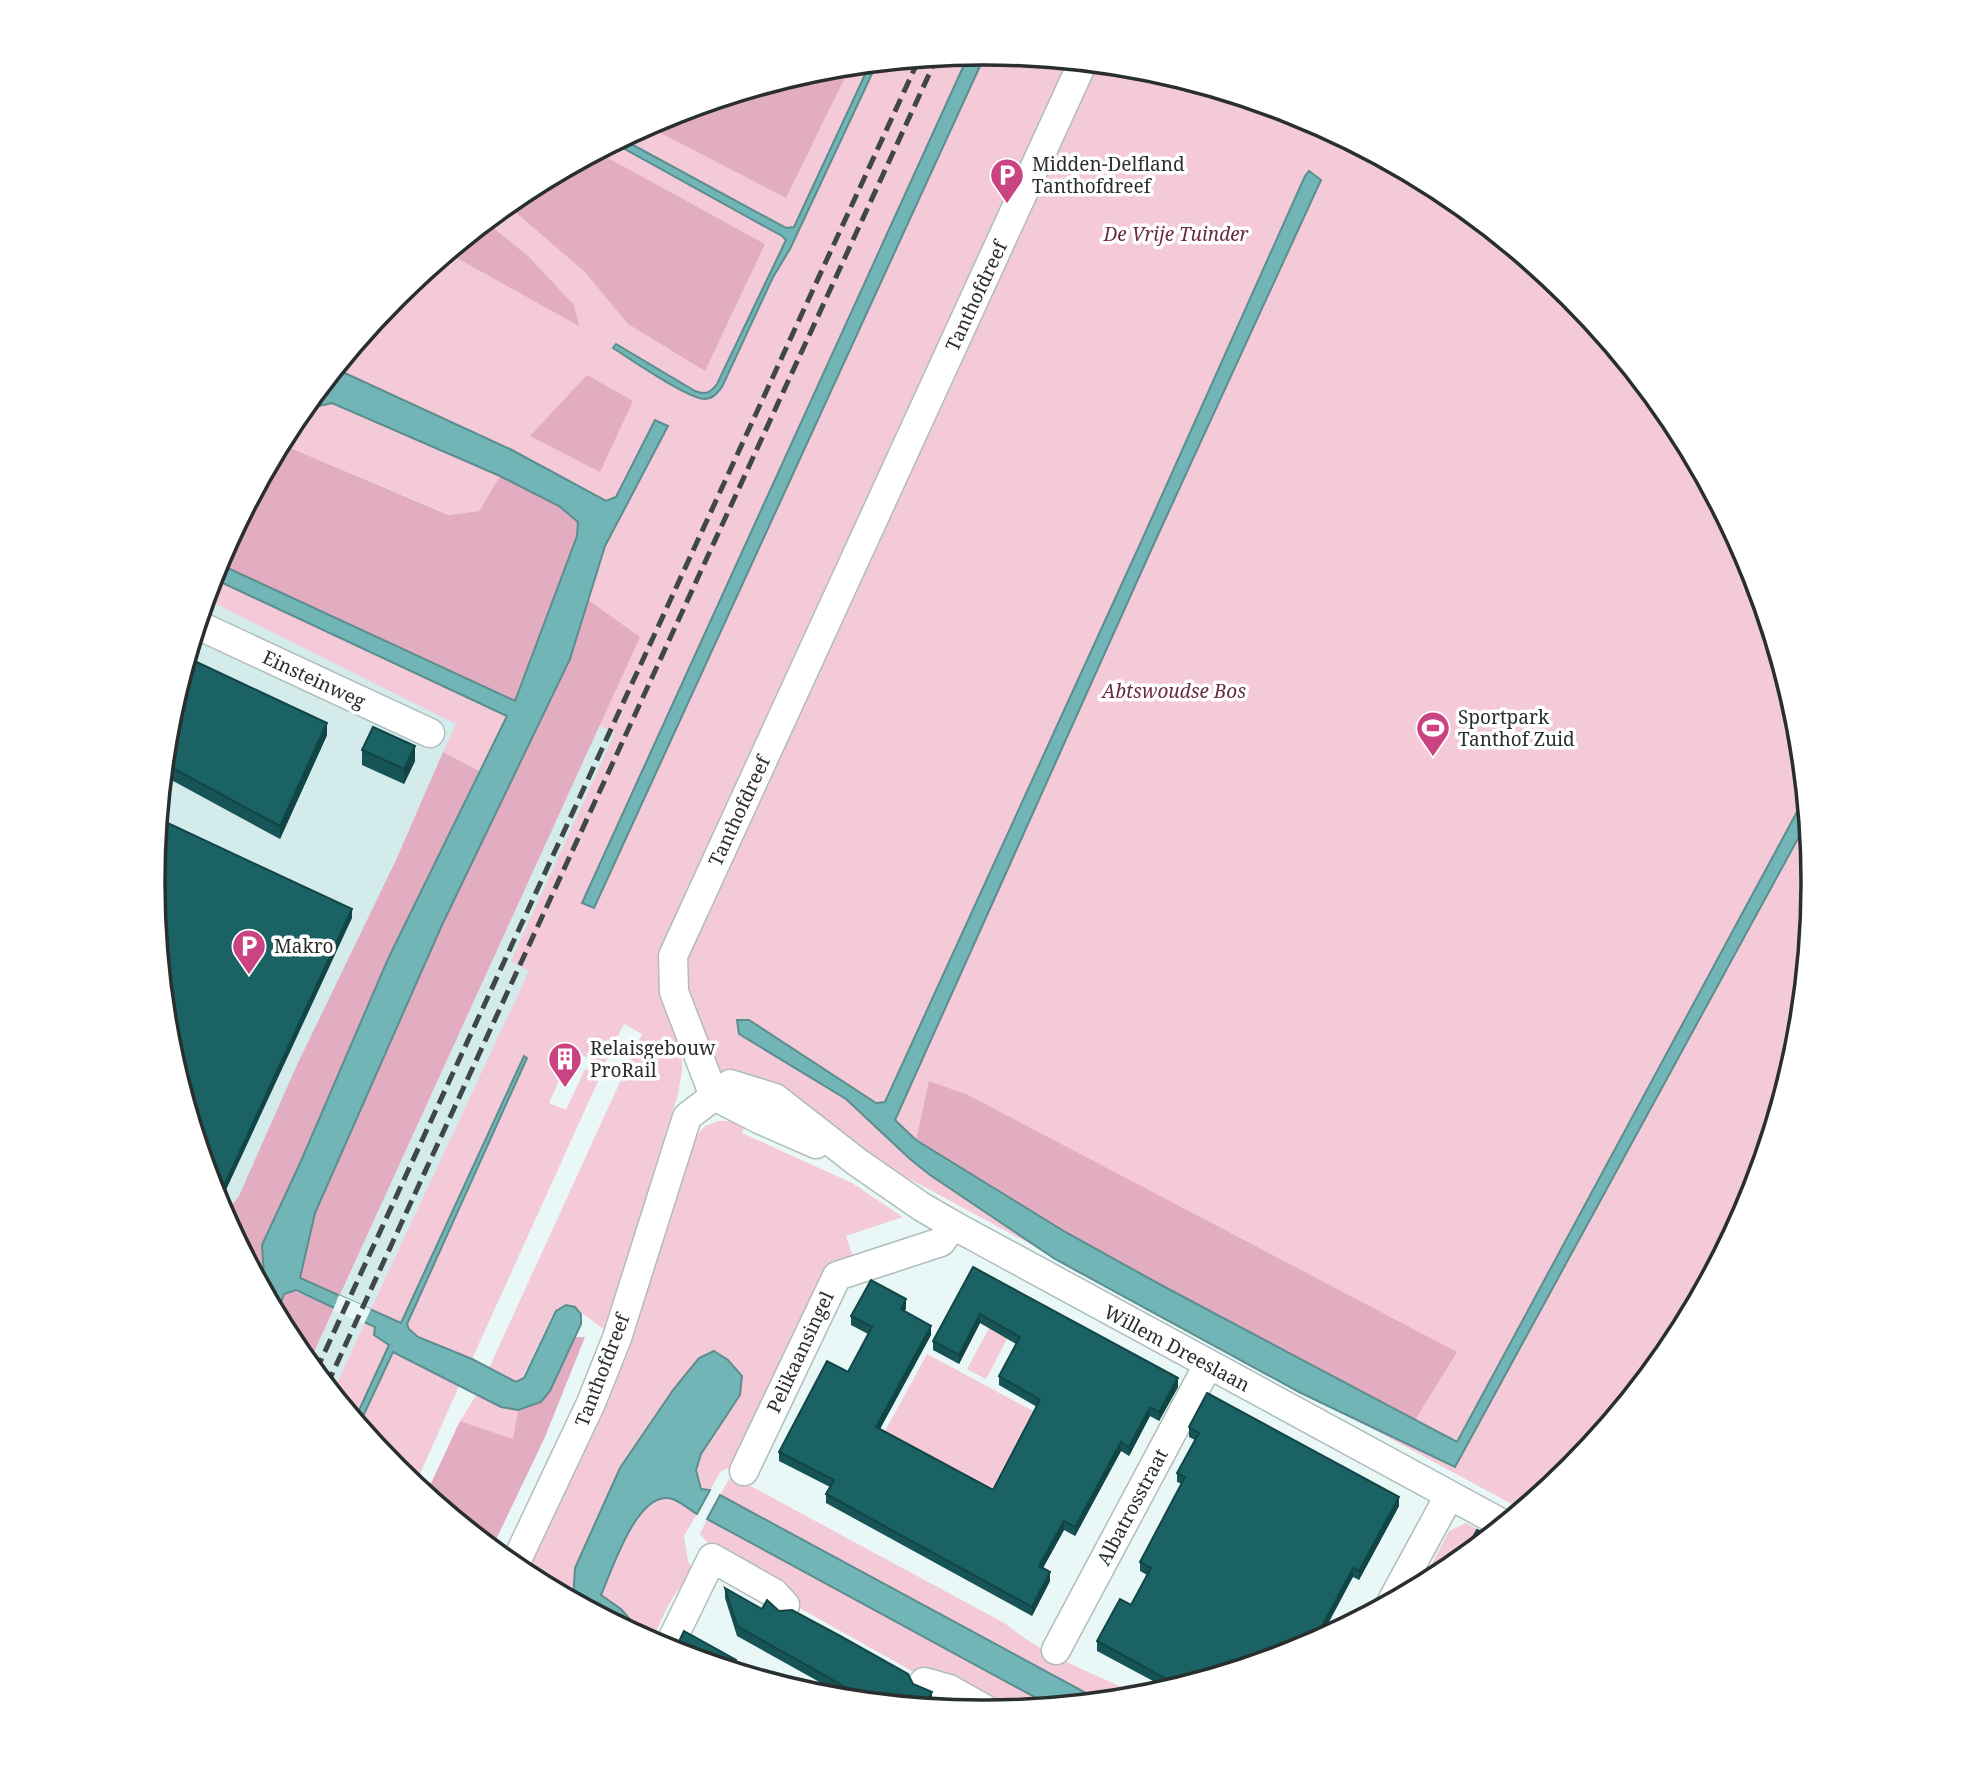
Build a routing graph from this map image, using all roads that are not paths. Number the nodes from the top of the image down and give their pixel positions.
1 (1079, 71) edge
2 (206, 629) edge
3 (430, 733) dead end
4 (714, 1096) junction
5 (953, 1225) junction
6 (1208, 1365) junction
7 (744, 1471) dead end
8 (1449, 1496) junction
9 (1495, 1520) edge
10 (519, 1555) edge
11 (1400, 1586) edge
12 (785, 1605) dead end
13 (672, 1639) edge
14 (1056, 1650) dead end
15 (924, 1682) dead end
16 (968, 1699) edge

1 - 4 street, Tanthofdreef
2 - 3 street, Einsteinweg
4 - 5 street, Willem Dreeslaan
4 - 10 street, Tanthofdreef
5 - 6 street, Willem Dreeslaan
5 - 7 street, Pelikaansingel
6 - 8 street, Willem Dreeslaan
6 - 14 street, Albatrosstraat
8 - 9 street, Willem Dreeslaan
8 - 11 street
12 - 13 street
15 - 16 street

